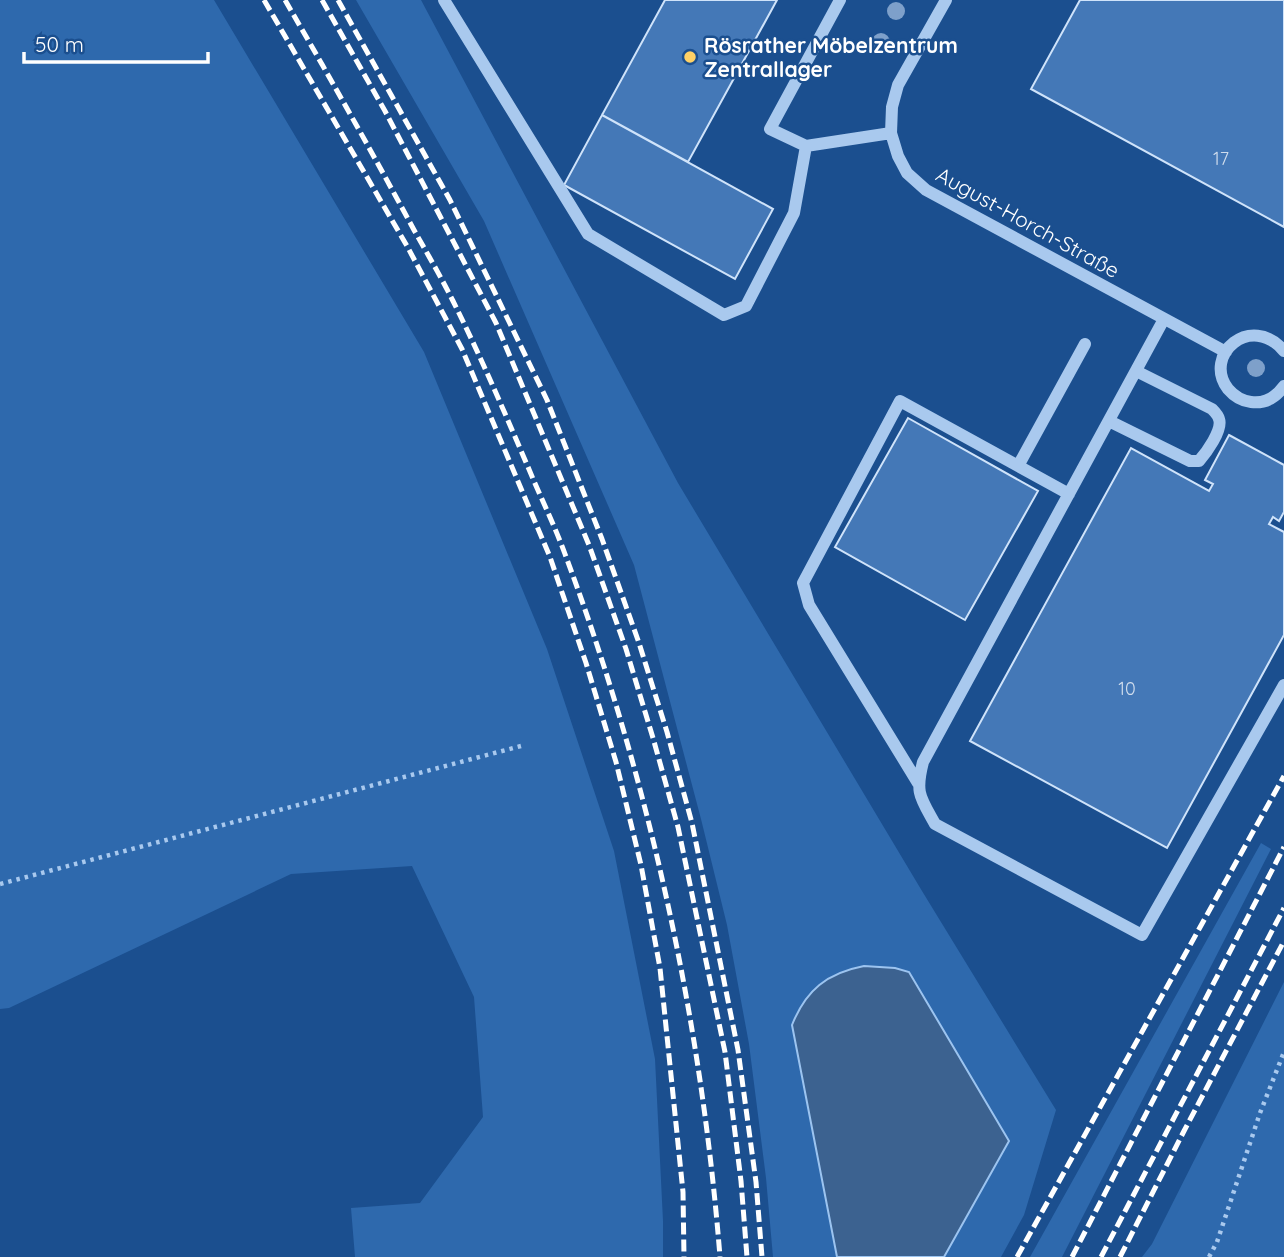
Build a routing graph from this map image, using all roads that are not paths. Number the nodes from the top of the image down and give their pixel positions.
1 (444, 0) edge
2 (840, 0) edge
3 (946, 0) edge
4 (891, 133) junction
5 (806, 146) junction
6 (1164, 319) junction
7 (1085, 344) dead end
8 (1284, 351) edge
9 (1226, 352) junction
10 (1136, 371) junction
11 (1284, 386) edge
12 (1109, 421) junction
13 (1018, 466) junction
14 (1069, 494) junction
15 (1284, 685) edge
16 (918, 783) junction

1 - 5 street
2 - 5 street
3 - 4 street, August-Horch-Straße
4 - 5 street
4 - 6 street, August-Horch-Straße
6 - 9 street, August-Horch-Straße
6 - 10 street
7 - 13 street
8 - 9 street
9 - 11 street
10 - 12 street
10 - 12 street
12 - 14 street
13 - 14 street
13 - 16 street
14 - 16 street
15 - 16 street

